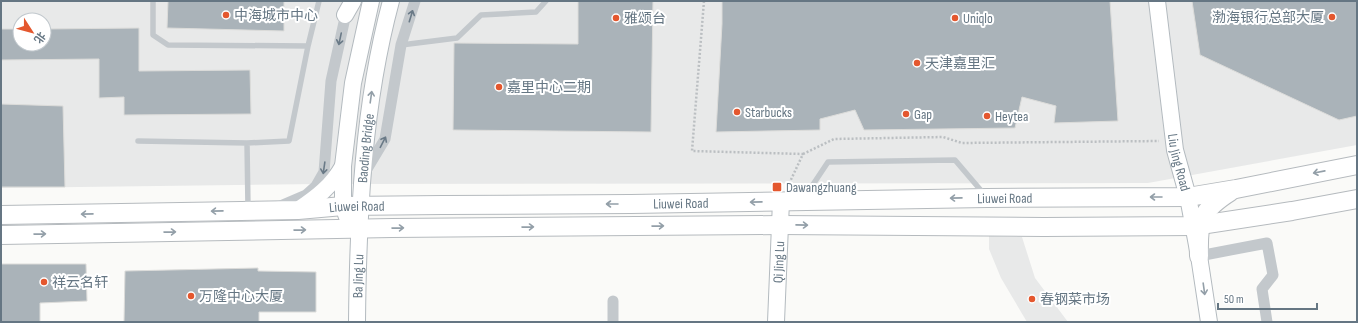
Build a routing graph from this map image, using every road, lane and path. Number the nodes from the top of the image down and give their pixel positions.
1 (154, 1) edge
2 (319, 1) edge
3 (353, 1) edge
4 (370, 1) edge
5 (391, 1) edge
6 (415, 1) edge
7 (546, 1) edge
8 (704, 1) edge
9 (1157, 1) edge
10 (347, 8) edge
11 (401, 45) junction
12 (308, 46) junction
13 (138, 141) dead end
14 (1174, 141) junction
15 (247, 143) junction
16 (803, 154) junction
17 (1357, 165) edge
18 (343, 166) junction
19 (363, 176) junction
20 (1236, 189) junction
21 (1188, 196) junction
22 (987, 198) junction
23 (1357, 199) edge
24 (802, 201) junction
25 (781, 202) junction
26 (343, 206) junction
27 (361, 206) junction
28 (248, 210) junction
29 (270, 210) junction
30 (298, 210) junction
31 (1, 215) edge
32 (780, 225) junction
33 (1197, 226) junction
34 (359, 229) junction
35 (1, 235) edge
36 (1199, 256) junction
37 (613, 300) dead end
38 (357, 322) edge
39 (613, 322) edge
40 (776, 322) edge
41 (1209, 322) edge
42 (1267, 322) edge

1 - 12 lane
2 - 12 lane
3 - 10 main road
4 - 18 main road, Baoding Bridge
19 -> 5 main road, Baoding Bridge
11 -> 6 street
7 - 11 lane
8 - 16 path
9 - 14 main road, Liu Jing Road
10 -> 29 street
19 -> 11 street
12 - 15 lane
13 - 15 lane
14 - 16 path
14 - 21 main road, Liu Jing Road
15 - 28 lane
16 - 25 path
17 -> 20 main road, Liuwei Road
18 - 26 main road, Baoding Bridge
18 - 30 main road
19 - 27 main road, Baoding Bridge
20 - 21 main road, Liuwei Road
20 - 33 main road
21 -> 22 main road, Liuwei Road
21 - 33 main road, Liu Jing Road
22 -> 24 main road, Liuwei Road
22 - 24 lane
23 - 33 main road, Liuwei Road
24 - 25 main road, Liuwei Road
25 -> 27 main road, Liuwei Road
25 - 32 main road, Qi Jing Lu
26 - 27 main road, Liuwei Road
26 - 30 main road, Liuwei Road
26 - 34 main road
27 - 34 main road, Baoding Bridge
28 - 29 main road, Liuwei Road
28 -> 31 main road, Liuwei Road
29 - 30 main road, Liuwei Road
32 -> 33 main road, Liuwei Road
34 -> 32 main road, Liuwei Road
32 - 40 main road, Qi Jing Lu
33 - 36 main road
35 -> 34 main road, Liuwei Road
34 - 38 main road, Ba Jing Lu
36 -> 41 main road
36 - 42 street
37 - 39 street

